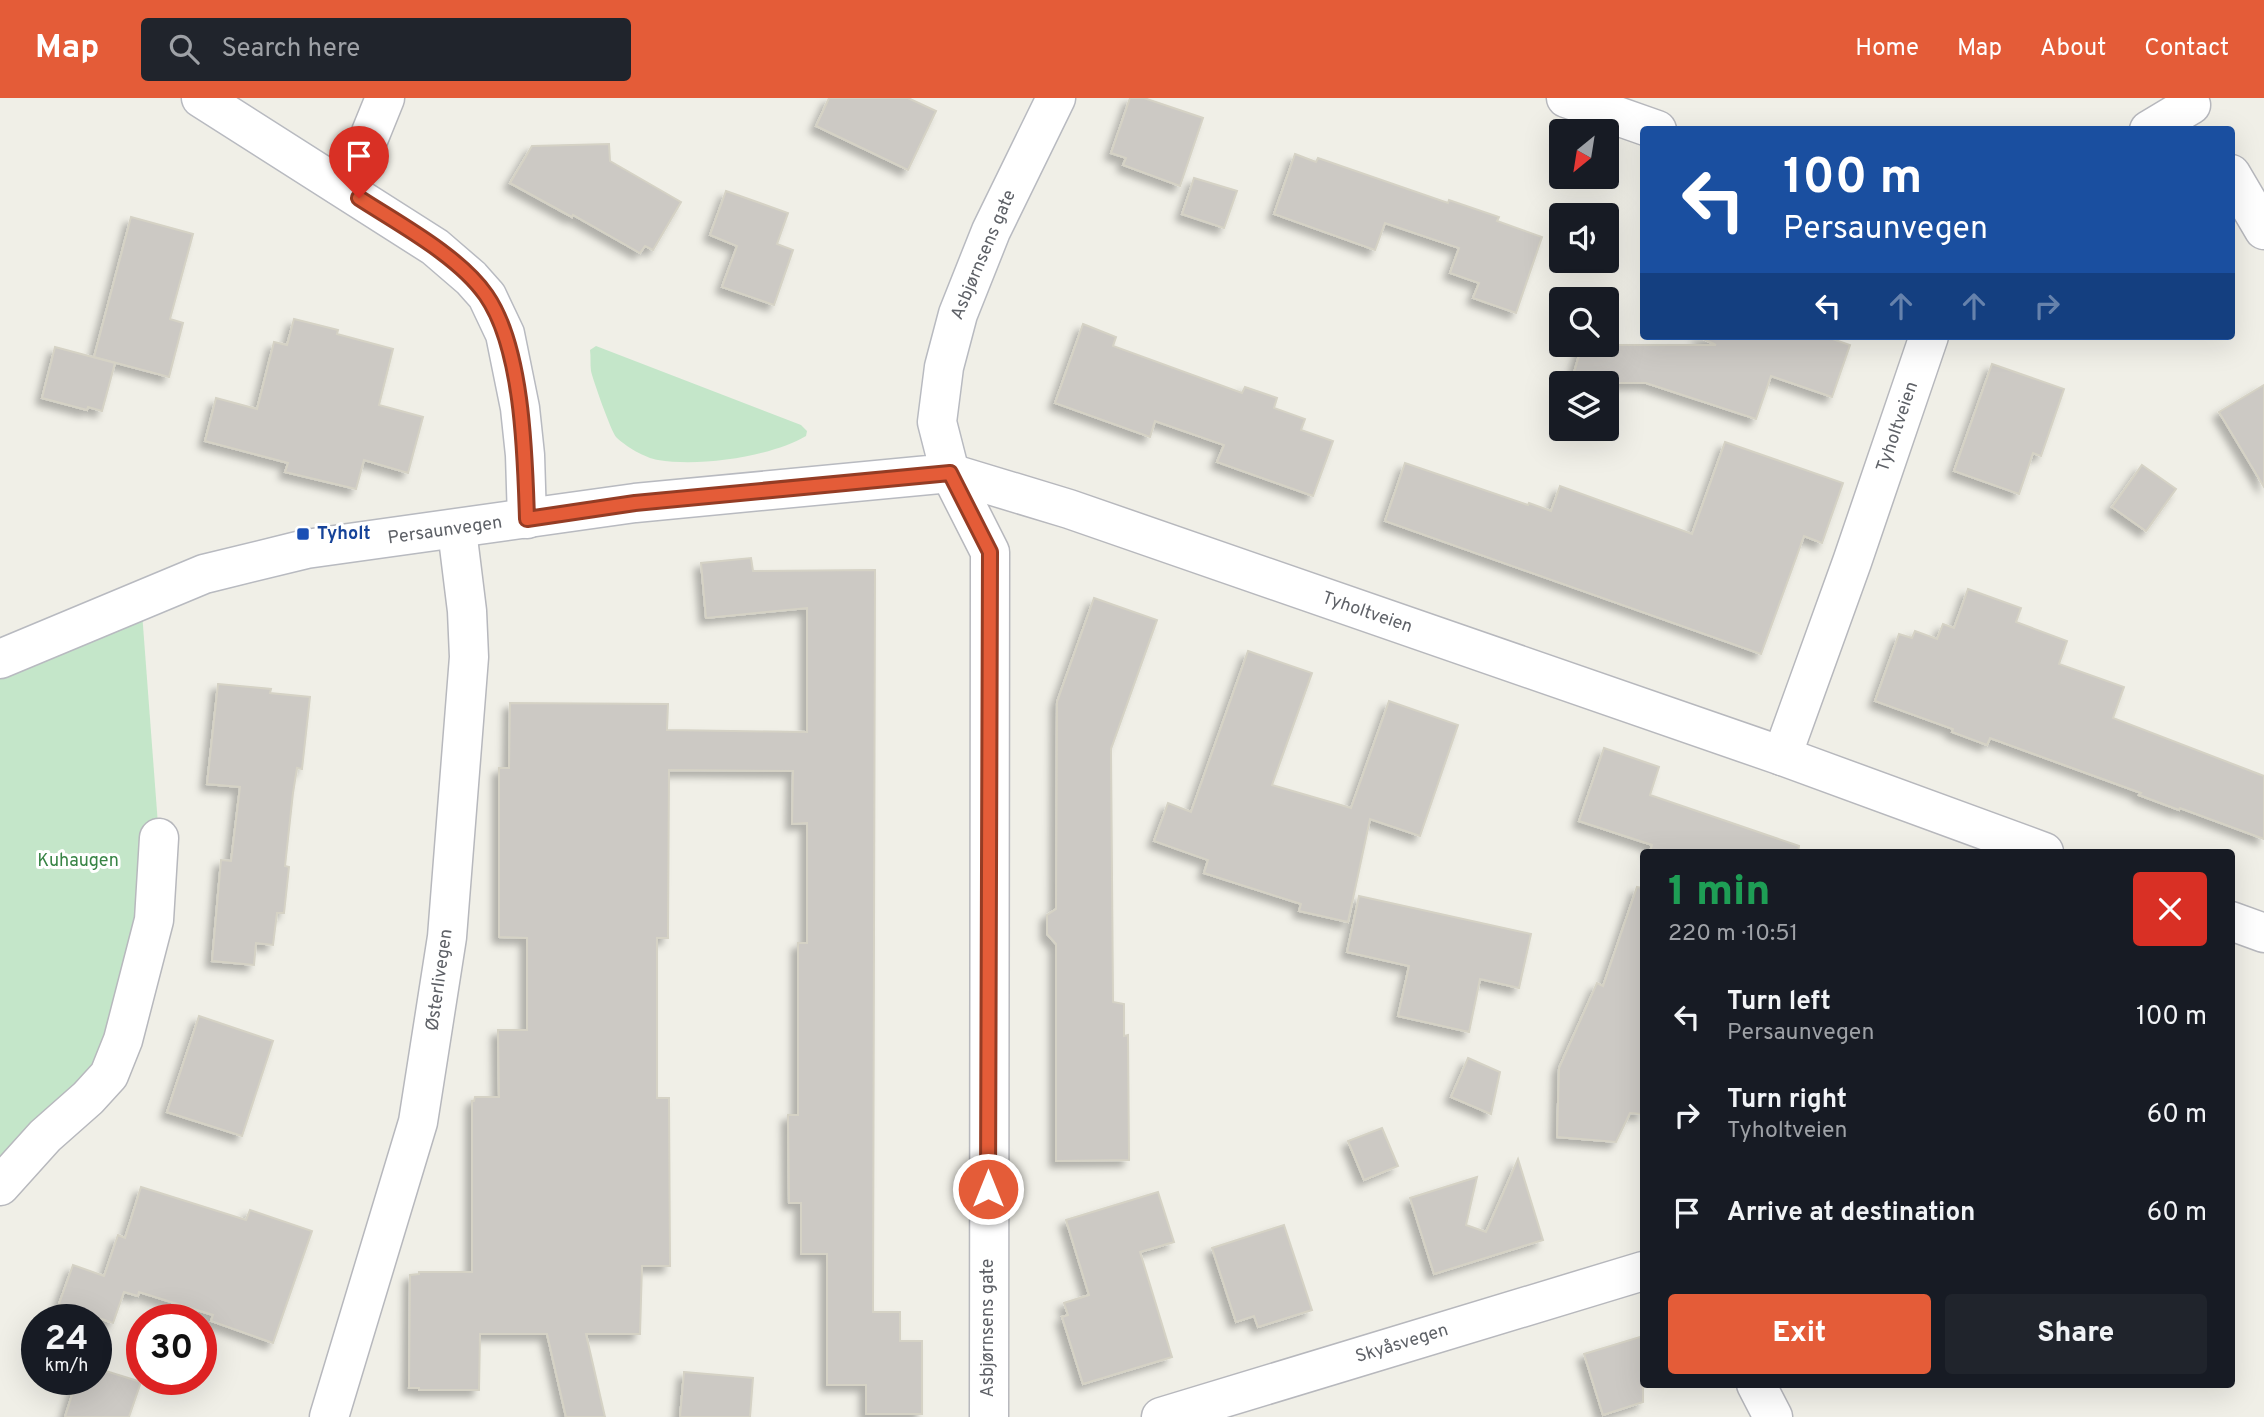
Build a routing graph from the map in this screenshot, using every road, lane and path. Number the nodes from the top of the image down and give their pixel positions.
1 (201, 98) edge
2 (385, 98) edge
3 (1056, 98) edge
4 (1566, 98) edge
5 (2194, 111) edge
6 (1646, 126) edge
7 (2158, 126) edge
8 (2235, 181) edge
9 (340, 186) junction
10 (2264, 230) edge
11 (1928, 340) edge
12 (950, 473) junction
13 (527, 519) junction
14 (457, 530) junction
15 (0, 659) edge
16 (1782, 757) junction
17 (159, 838) dead end
18 (2036, 849) edge
19 (0, 1186) edge
20 (1640, 1272) edge
21 (1758, 1388) edge
22 (329, 1417) edge
23 (989, 1417) edge
24 (1161, 1417) edge
25 (1773, 1417) edge

1 - 9 street
2 - 9 street
3 - 12 street, Asbjørnsens gate
4 - 6 street
5 - 7 street
8 - 10 street
9 - 13 street
11 - 16 street, Tyholtveien
12 - 13 street, Persaunvegen
12 - 16 street, Tyholtveien
12 - 23 street, Asbjørnsens gate
13 - 14 street, Persaunvegen
14 - 15 street, Persaunvegen
14 - 22 street, Østerlivegen
16 - 18 street, Tyholtveien
17 - 19 street
20 - 24 street, Skyåsvegen
21 - 25 street

